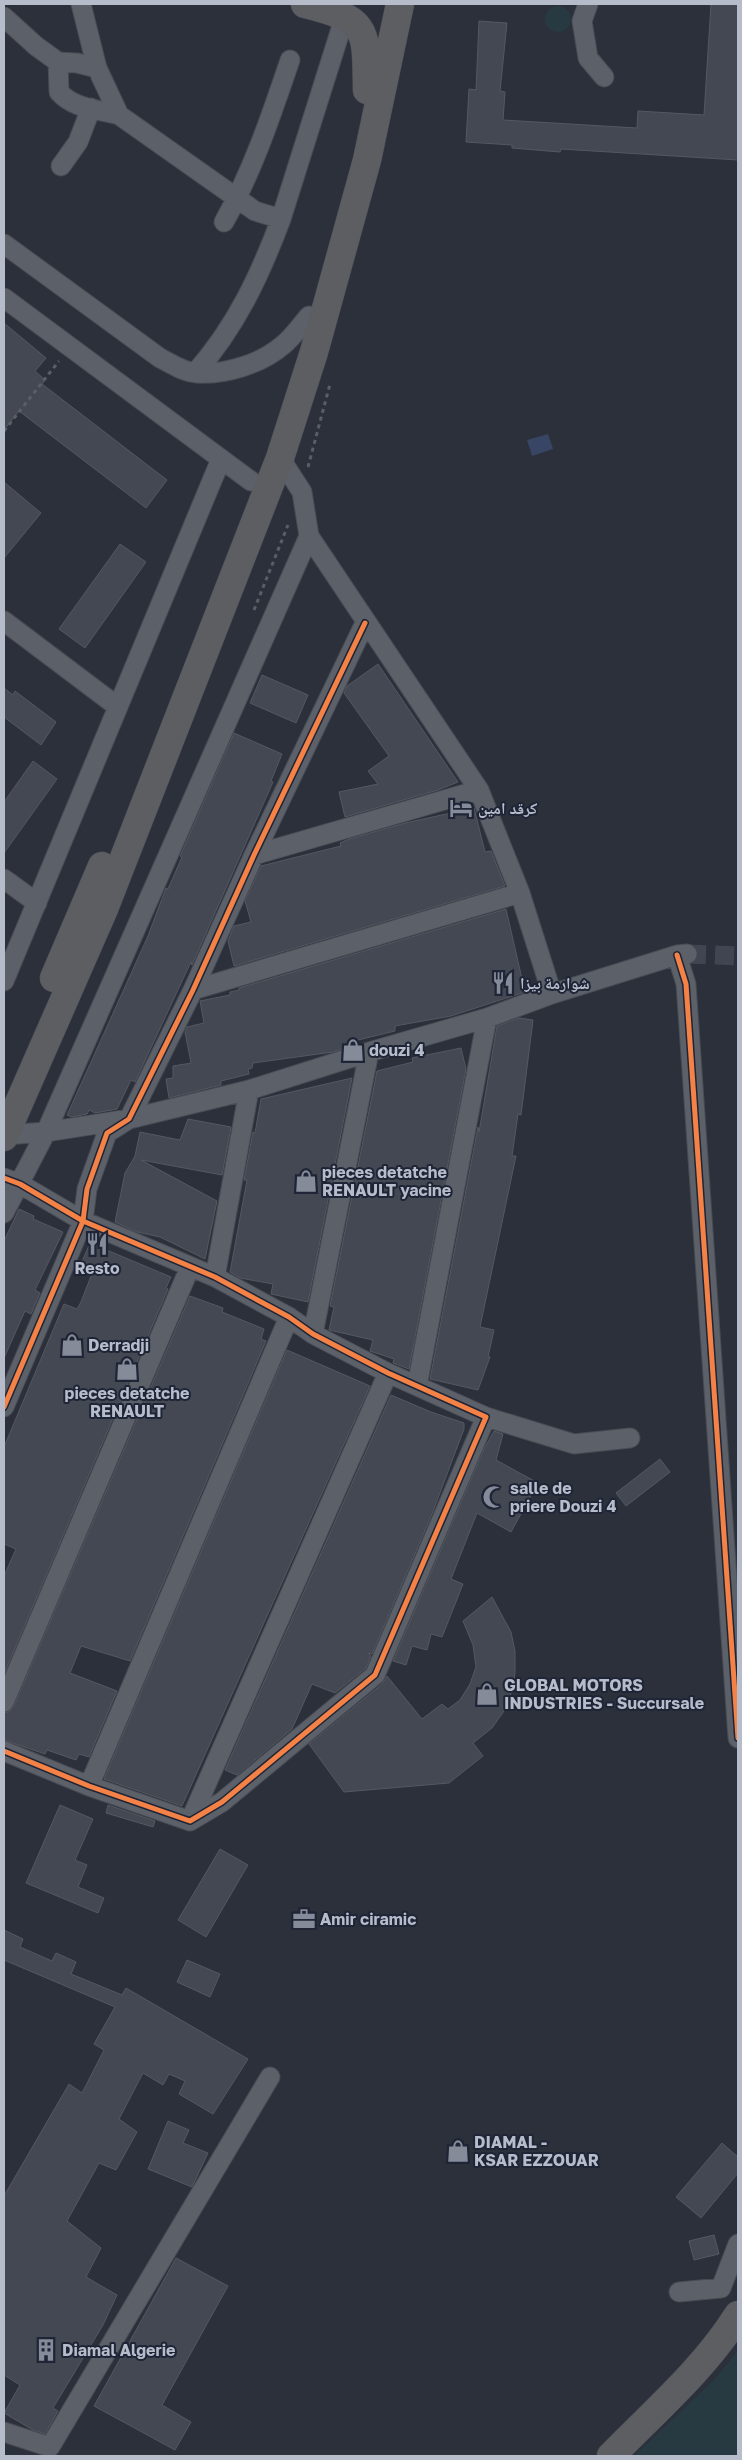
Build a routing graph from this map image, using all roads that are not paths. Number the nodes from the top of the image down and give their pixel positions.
1 (81, 4) edge
2 (305, 4) edge
3 (384, 4) edge
4 (400, 4) edge
5 (588, 4) edge
6 (345, 16) junction
7 (4, 17) edge
8 (290, 60) dead end
9 (58, 62) junction
10 (96, 68) junction
11 (604, 77) dead end
12 (367, 90) junction
13 (91, 108) junction
14 (119, 115) junction
15 (61, 166) dead end
16 (237, 198) junction
17 (281, 218) junction
18 (224, 222) dead end
19 (4, 244) edge
20 (4, 298) edge
21 (309, 316) junction
22 (195, 373) junction
23 (280, 458) junction
24 (221, 459) junction
25 (251, 481) junction
26 (309, 536) junction
27 (4, 621) edge
28 (365, 623) junction
29 (118, 707) junction
30 (479, 790) junction
31 (254, 855) junction
32 (4, 879) edge
33 (520, 893) junction
34 (37, 903) junction
35 (4, 981) edge
36 (193, 990) junction
37 (552, 994) junction
38 (487, 1018) junction
39 (369, 1052) junction
40 (249, 1090) junction
41 (4, 1091) edge
42 (129, 1120) junction
43 (46, 1132) junction
44 (4, 1136) edge
45 (12, 1181) edge
46 (4, 1213) edge
47 (83, 1221) junction
48 (190, 1267) junction
49 (215, 1277) junction
50 (289, 1317) junction
51 (313, 1334) junction
52 (388, 1373) junction
53 (417, 1386) junction
54 (4, 1407) edge
55 (486, 1417) junction
56 (630, 1438) dead end
57 (4, 1702) edge
58 (738, 1738) edge
59 (4, 1750) edge
60 (89, 1786) junction
61 (190, 1821) junction
62 (270, 2077) dead end
63 (738, 2244) edge
64 (679, 2292) dead end
65 (738, 2315) edge
66 (4, 2432) edge
67 (611, 2456) edge

1 - 10 street
2 - 6 highway
3 - 12 highway
4 - 23 highway
5 - 11 street
6 - 12 highway
6 - 17 street
7 - 9 street
8 - 16 street
9 - 10 street
9 - 13 street
10 - 14 street
12 - 21 highway
13 - 14 street
13 - 15 street
14 - 16 street
16 - 17 street
16 - 18 street
17 - 22 street
19 - 22 street
20 - 24 street
21 - 22 street
21 - 25 highway
23 - 26 street
23 - 44 highway
24 - 25 street
24 - 29 street
25 - 41 highway
26 - 28 street
26 - 43 street
27 - 29 street
28 - 30 street
28 - 31 street
29 - 34 street
30 - 31 street
30 - 33 street
31 - 36 street
32 - 34 street
33 - 36 street
33 - 37 street
34 - 35 street
36 - 42 street
37 - 38 street
37 - 58 street
38 - 39 street
38 - 53 street
39 - 40 street
39 - 51 street
40 - 42 street
40 - 49 street
42 - 43 street
42 - 47 street
43 - 44 street
43 - 45 street
45 - 46 street
45 - 47 street
47 - 48 street
47 - 54 street
48 - 49 street
48 - 57 street
49 - 50 street
50 - 51 street
50 - 60 street
51 - 52 street
52 - 53 street
52 - 61 street
53 - 55 street
55 - 56 street
55 - 61 street
59 - 60 street
60 - 61 street
62 - 66 street
63 - 64 street
65 - 67 highway

